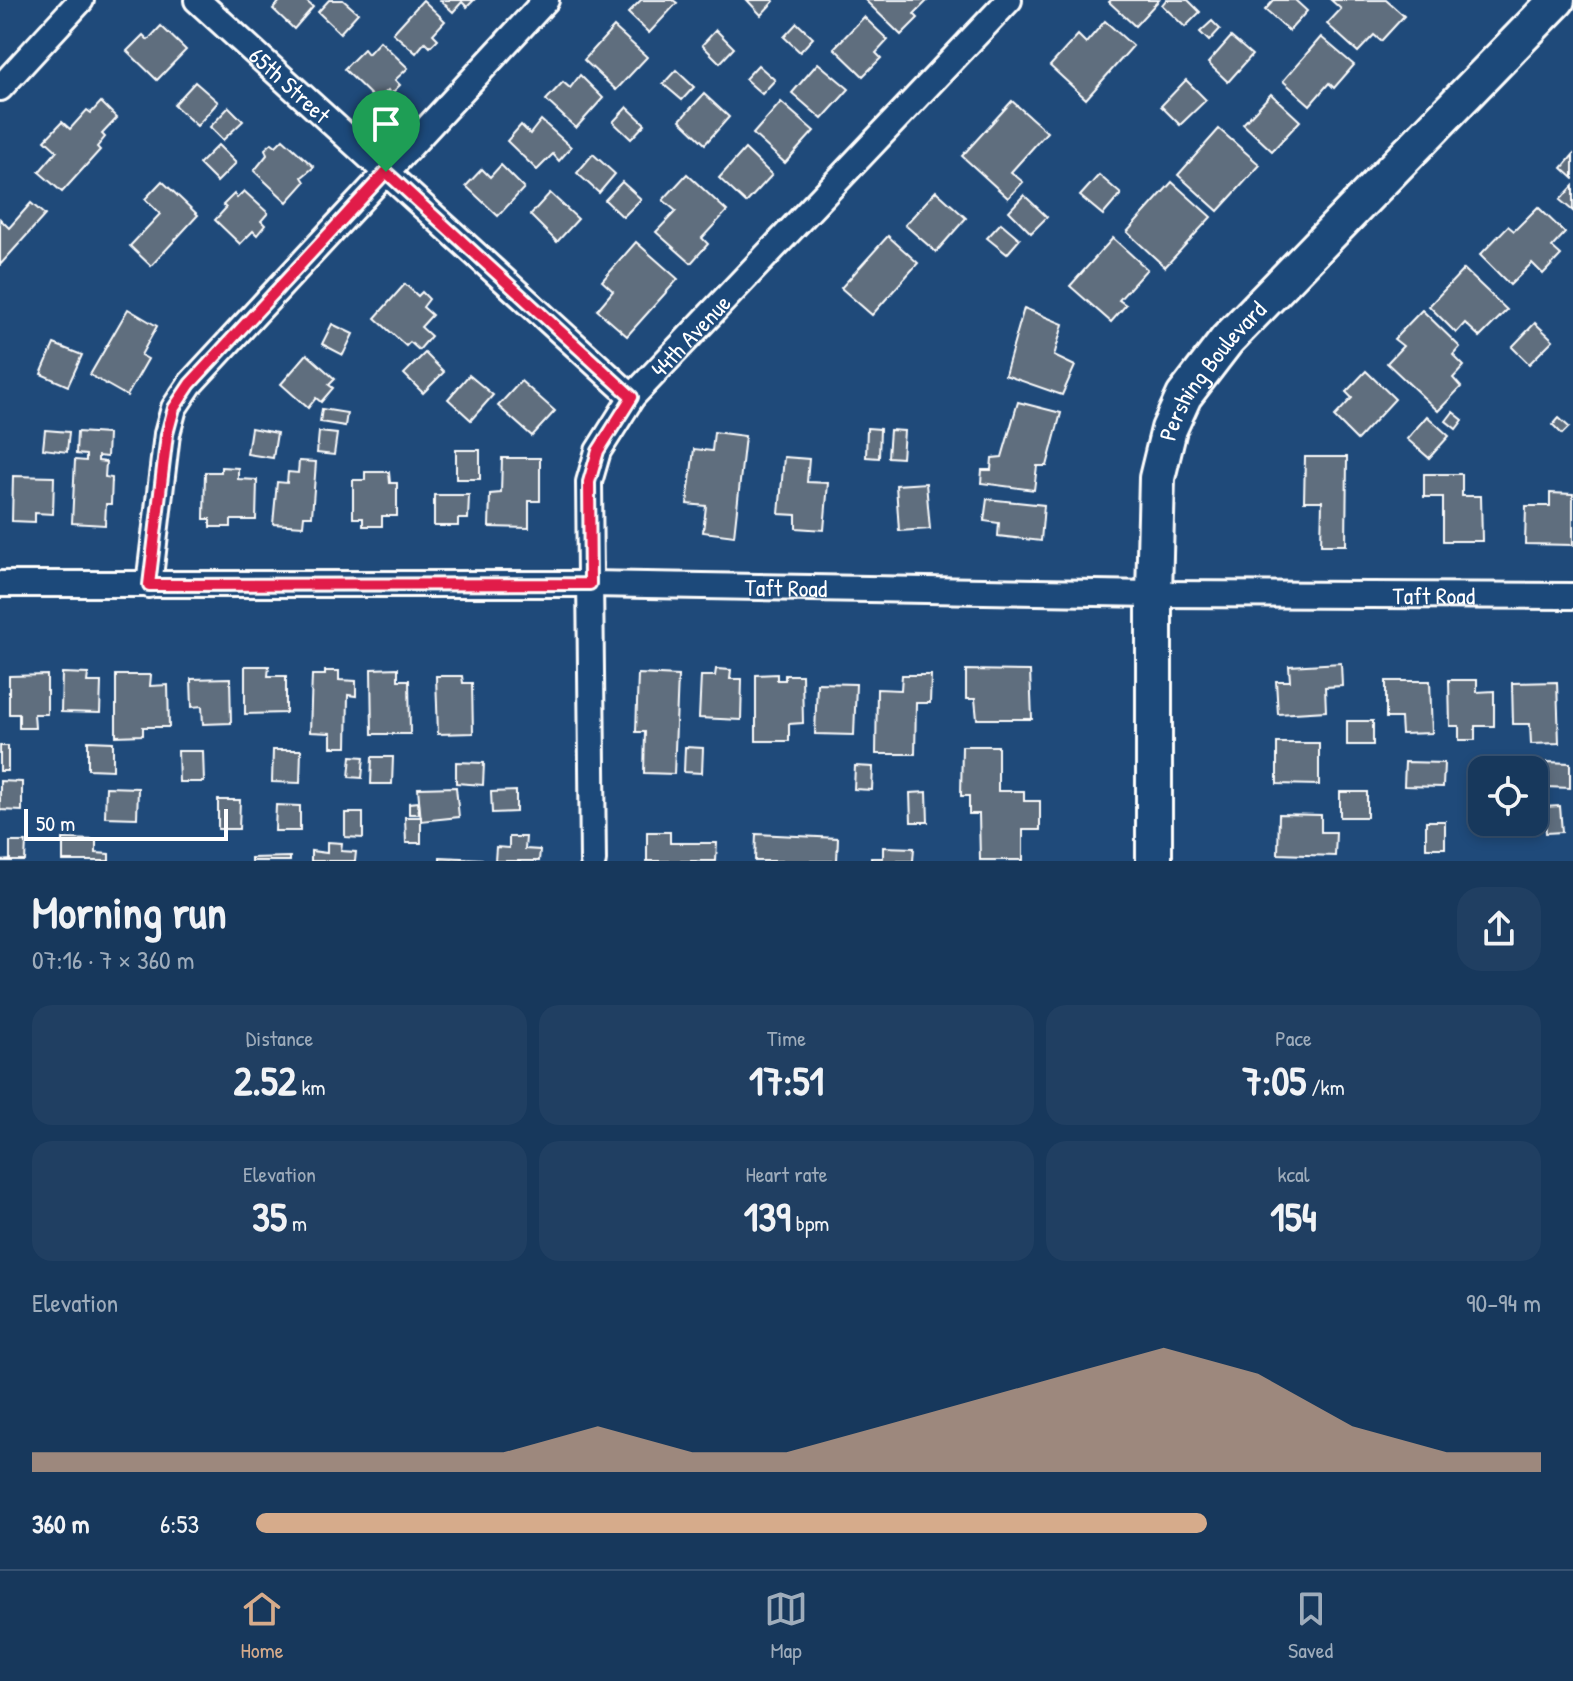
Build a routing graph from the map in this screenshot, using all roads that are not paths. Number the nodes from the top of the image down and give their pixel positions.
1 (81, 0) edge
2 (197, 0) edge
3 (546, 0) edge
4 (1009, 0) edge
5 (1557, 0) edge
6 (0, 88) edge
7 (386, 172) junction
8 (632, 397) junction
9 (0, 584) edge
10 (590, 584) junction
11 (149, 585) junction
12 (1154, 594) junction
13 (1573, 596) edge
14 (593, 861) edge
15 (1154, 861) edge

1 - 6 street
2 - 7 street, 65th Street
3 - 7 street
4 - 8 street, 44th Avenue
5 - 12 street, Pershing Boulevard
7 - 8 street, 65th Street
7 - 11 street
8 - 10 street, 44th Avenue
9 - 11 street, Taft Road
10 - 11 street, Taft Road
10 - 12 street, Taft Road
10 - 14 street, 44th Avenue
12 - 13 street, Taft Road
12 - 15 street, Pershing Boulevard

